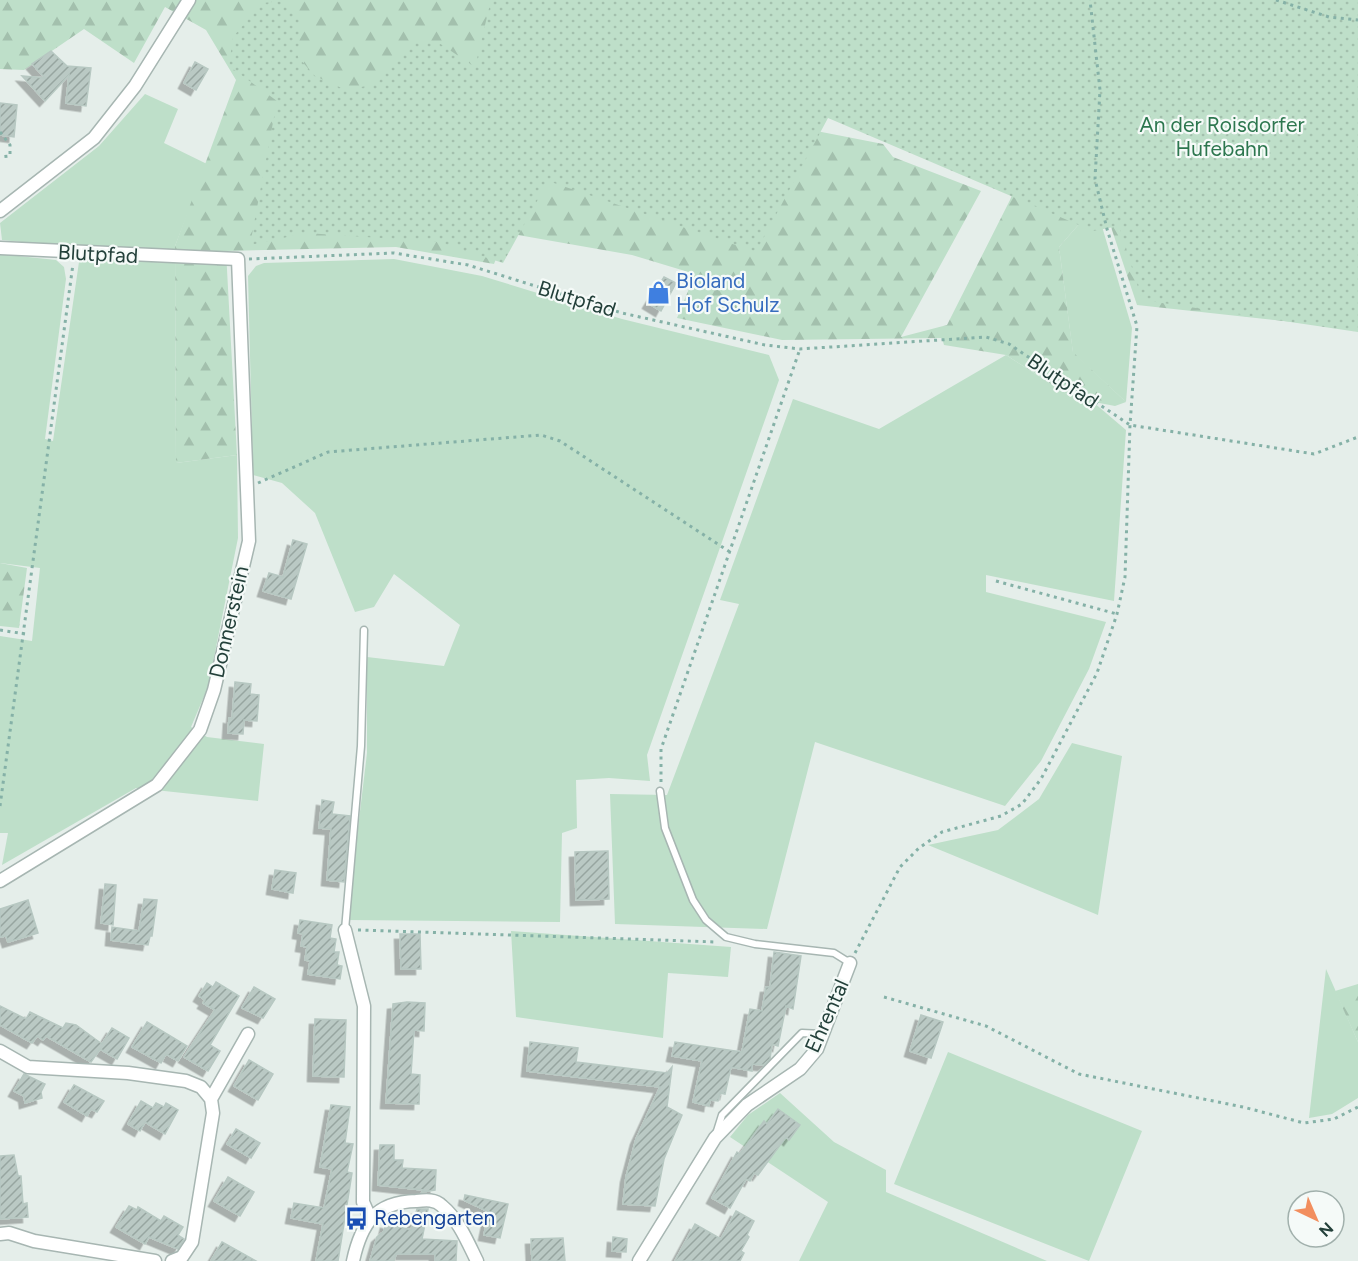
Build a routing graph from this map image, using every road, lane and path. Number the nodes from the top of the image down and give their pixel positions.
1 (189, 0) edge
2 (1090, 0) edge
3 (1276, 0) edge
4 (1358, 20) edge
5 (0, 132) edge
6 (0, 157) edge
7 (0, 211) edge
8 (0, 248) edge
9 (74, 253) junction
10 (238, 259) junction
11 (800, 349) junction
12 (1130, 425) junction
13 (1358, 437) edge
14 (246, 489) junction
15 (730, 552) junction
16 (996, 581) dead end
17 (1117, 614) junction
18 (0, 630) edge
19 (364, 630) dead end
20 (25, 634) junction
21 (660, 791) joint
22 (0, 806) edge
23 (0, 881) edge
24 (345, 930) junction
25 (726, 937) junction
26 (850, 963) junction
27 (884, 997) dead end
28 (248, 1034) dead end
29 (823, 1034) junction
30 (0, 1051) edge
31 (211, 1099) junction
32 (1358, 1107) edge
33 (715, 1138) junction
34 (370, 1218) junction
35 (0, 1234) edge
36 (155, 1261) edge
37 (172, 1261) edge
38 (353, 1261) edge
39 (477, 1261) edge
40 (639, 1261) edge

1 - 7 street
2 - 12 path
3 - 4 path
5 - 6 path
8 - 9 street, Blutpfad
9 - 10 street, Blutpfad
9 - 20 path
10 - 11 path, Blutpfad
10 - 14 street, Donnerstein
11 - 12 path, Blutpfad
11 - 15 path
12 - 13 path
12 - 17 path
14 - 15 path
14 - 23 street, Donnerstein
15 - 21 path
16 - 17 path
17 - 26 path
18 - 20 path
19 - 24 lane
20 - 22 path
21 - 25 lane, Ehrental
24 - 25 path
24 - 34 street
25 - 26 lane, Ehrental
26 - 29 street, Ehrental
27 - 32 path
28 - 31 street
29 - 33 street, Ehrental
29 - 33 lane
30 - 31 street
31 - 37 street
33 - 40 street, Ehrental
34 - 38 street
34 - 39 street
35 - 36 street

